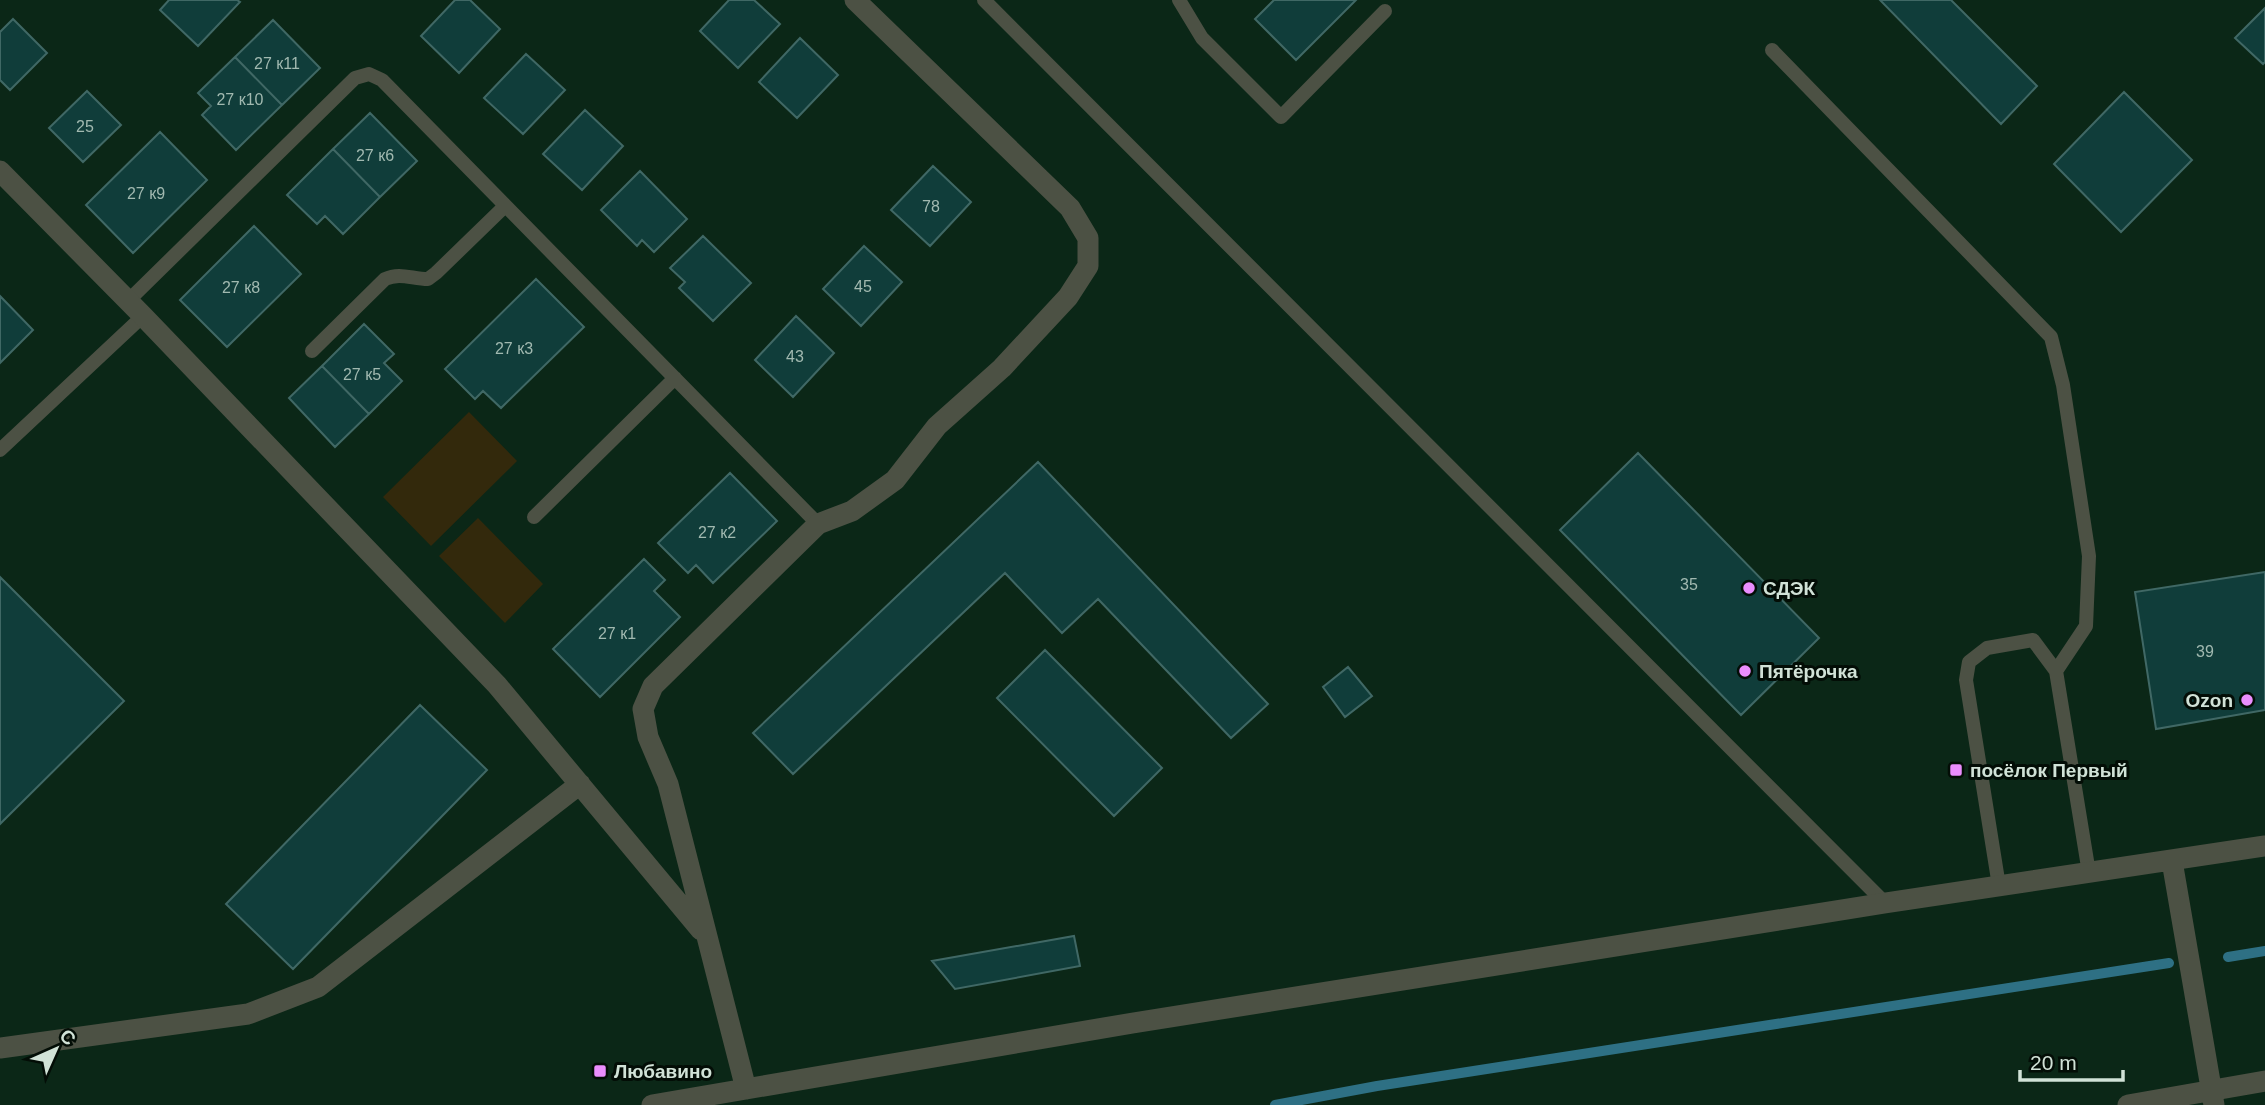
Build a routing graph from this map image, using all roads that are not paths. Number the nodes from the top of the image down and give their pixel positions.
1 (855, 0) edge
2 (984, 0) edge
3 (1179, 0) edge
4 (1385, 11) dead end
5 (1772, 50) dead end
6 (0, 171) edge
7 (505, 206) junction
8 (135, 308) junction
9 (313, 351) dead end
10 (675, 378) junction
11 (0, 450) edge
12 (534, 517) dead end
13 (818, 524) junction
14 (2056, 671) junction
15 (580, 784) junction
16 (2265, 845) edge
17 (2172, 861) junction
18 (2089, 873) junction
19 (2000, 886) junction
20 (1885, 902) junction
21 (705, 935) junction
22 (0, 1048) edge
23 (2265, 1081) edge
24 (746, 1089) junction
25 (2213, 1098) edge
26 (652, 1105) edge
27 (2127, 1105) edge

1 - 13 street
2 - 20 lane
3 - 4 lane
5 - 14 lane
6 - 8 street
7 - 8 lane
7 - 9 lane
7 - 10 lane
8 - 11 lane
8 - 15 street
10 - 12 lane
10 - 13 lane
13 - 21 street
14 - 18 lane
14 - 19 lane
15 - 21 street
15 - 22 street
16 - 17 street
17 - 18 street
17 - 25 street
18 - 19 street
19 - 20 street
20 - 24 street
21 - 24 street
23 - 25 street
24 - 26 street
25 - 27 street

